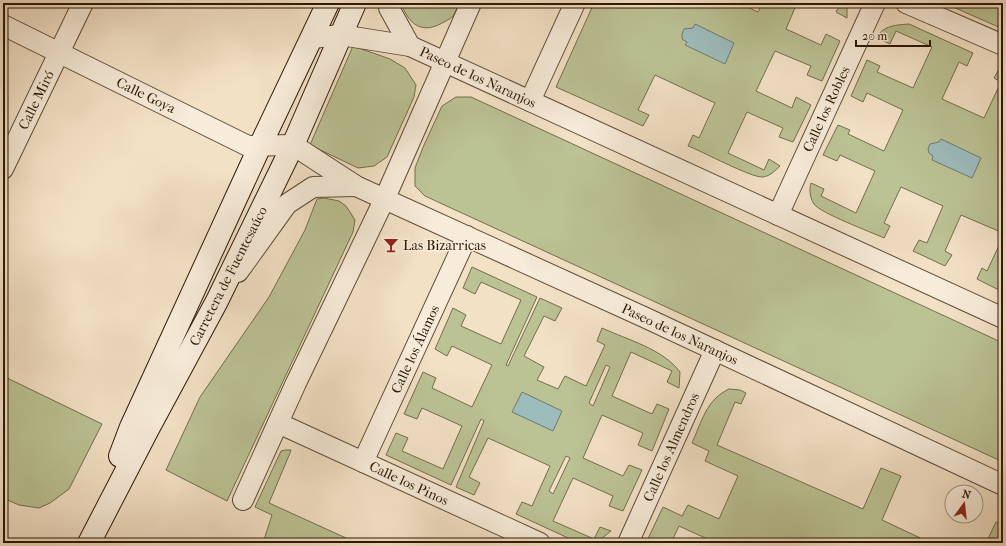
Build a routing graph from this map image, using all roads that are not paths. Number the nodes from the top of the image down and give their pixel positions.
1 (83, 3) edge
2 (328, 3) edge
3 (337, 3) edge
4 (355, 3) edge
5 (389, 3) edge
6 (471, 3) edge
7 (575, 3) edge
8 (875, 3) edge
9 (906, 3) edge
10 (3, 25) edge
11 (326, 37) junction
12 (1003, 45) edge
13 (410, 46) junction
14 (59, 52) junction
15 (444, 62) junction
16 (530, 101) junction
17 (293, 145) junction
18 (260, 146) junction
19 (3, 169) edge
20 (356, 186) junction
21 (385, 198) junction
22 (778, 215) junction
23 (253, 227) junction
24 (467, 236) junction
25 (217, 301) junction
26 (1003, 318) edge
27 (715, 350) junction
28 (278, 423) junction
29 (363, 462) junction
30 (1003, 485) edge
31 (242, 500) dead end
32 (87, 543) edge
33 (540, 543) edge
34 (628, 543) edge

1 - 14 street, Calle Miró
2 - 11 main road, Carretera de Fuentesaúco
3 - 11 main road
4 - 11 main road, Carretera de Fuentesaúco
5 - 13 street, Paseo de los Naranjos
6 - 15 street
7 - 16 street
8 - 22 street, Calle los Robles
9 - 12 street
10 - 14 street, Calle Goya
11 - 13 street, Paseo de los Naranjos
11 - 17 main road
11 - 18 main road, Carretera de Fuentesaúco
13 - 15 street, Paseo de los Naranjos
14 - 18 street, Calle Goya
14 - 19 street, Calle Miró
15 - 16 street, Paseo de los Naranjos
15 - 21 street
16 - 22 street, Paseo de los Naranjos
17 - 18 street, Calle Goya
17 - 20 street, Paseo de los Naranjos
17 - 23 main road, Carretera de Fuentesaúco
18 - 23 main road
18 - 32 main road, Carretera de Fuentesaúco
20 - 21 street, Paseo de los Naranjos
20 - 25 street, Paseo de los Naranjos
21 - 24 street, Paseo de los Naranjos
21 - 28 street
22 - 26 street, Paseo de los Naranjos
23 - 25 main road, Carretera de Fuentesaúco
24 - 27 street, Paseo de los Naranjos
24 - 29 street, Calle los Álamos
25 - 32 main road, Carretera de Fuentesaúco
27 - 30 street, Paseo de los Naranjos
27 - 34 street, Calle los Almendros
28 - 29 street, Calle los Pinos
28 - 31 street
29 - 33 street, Calle los Pinos

